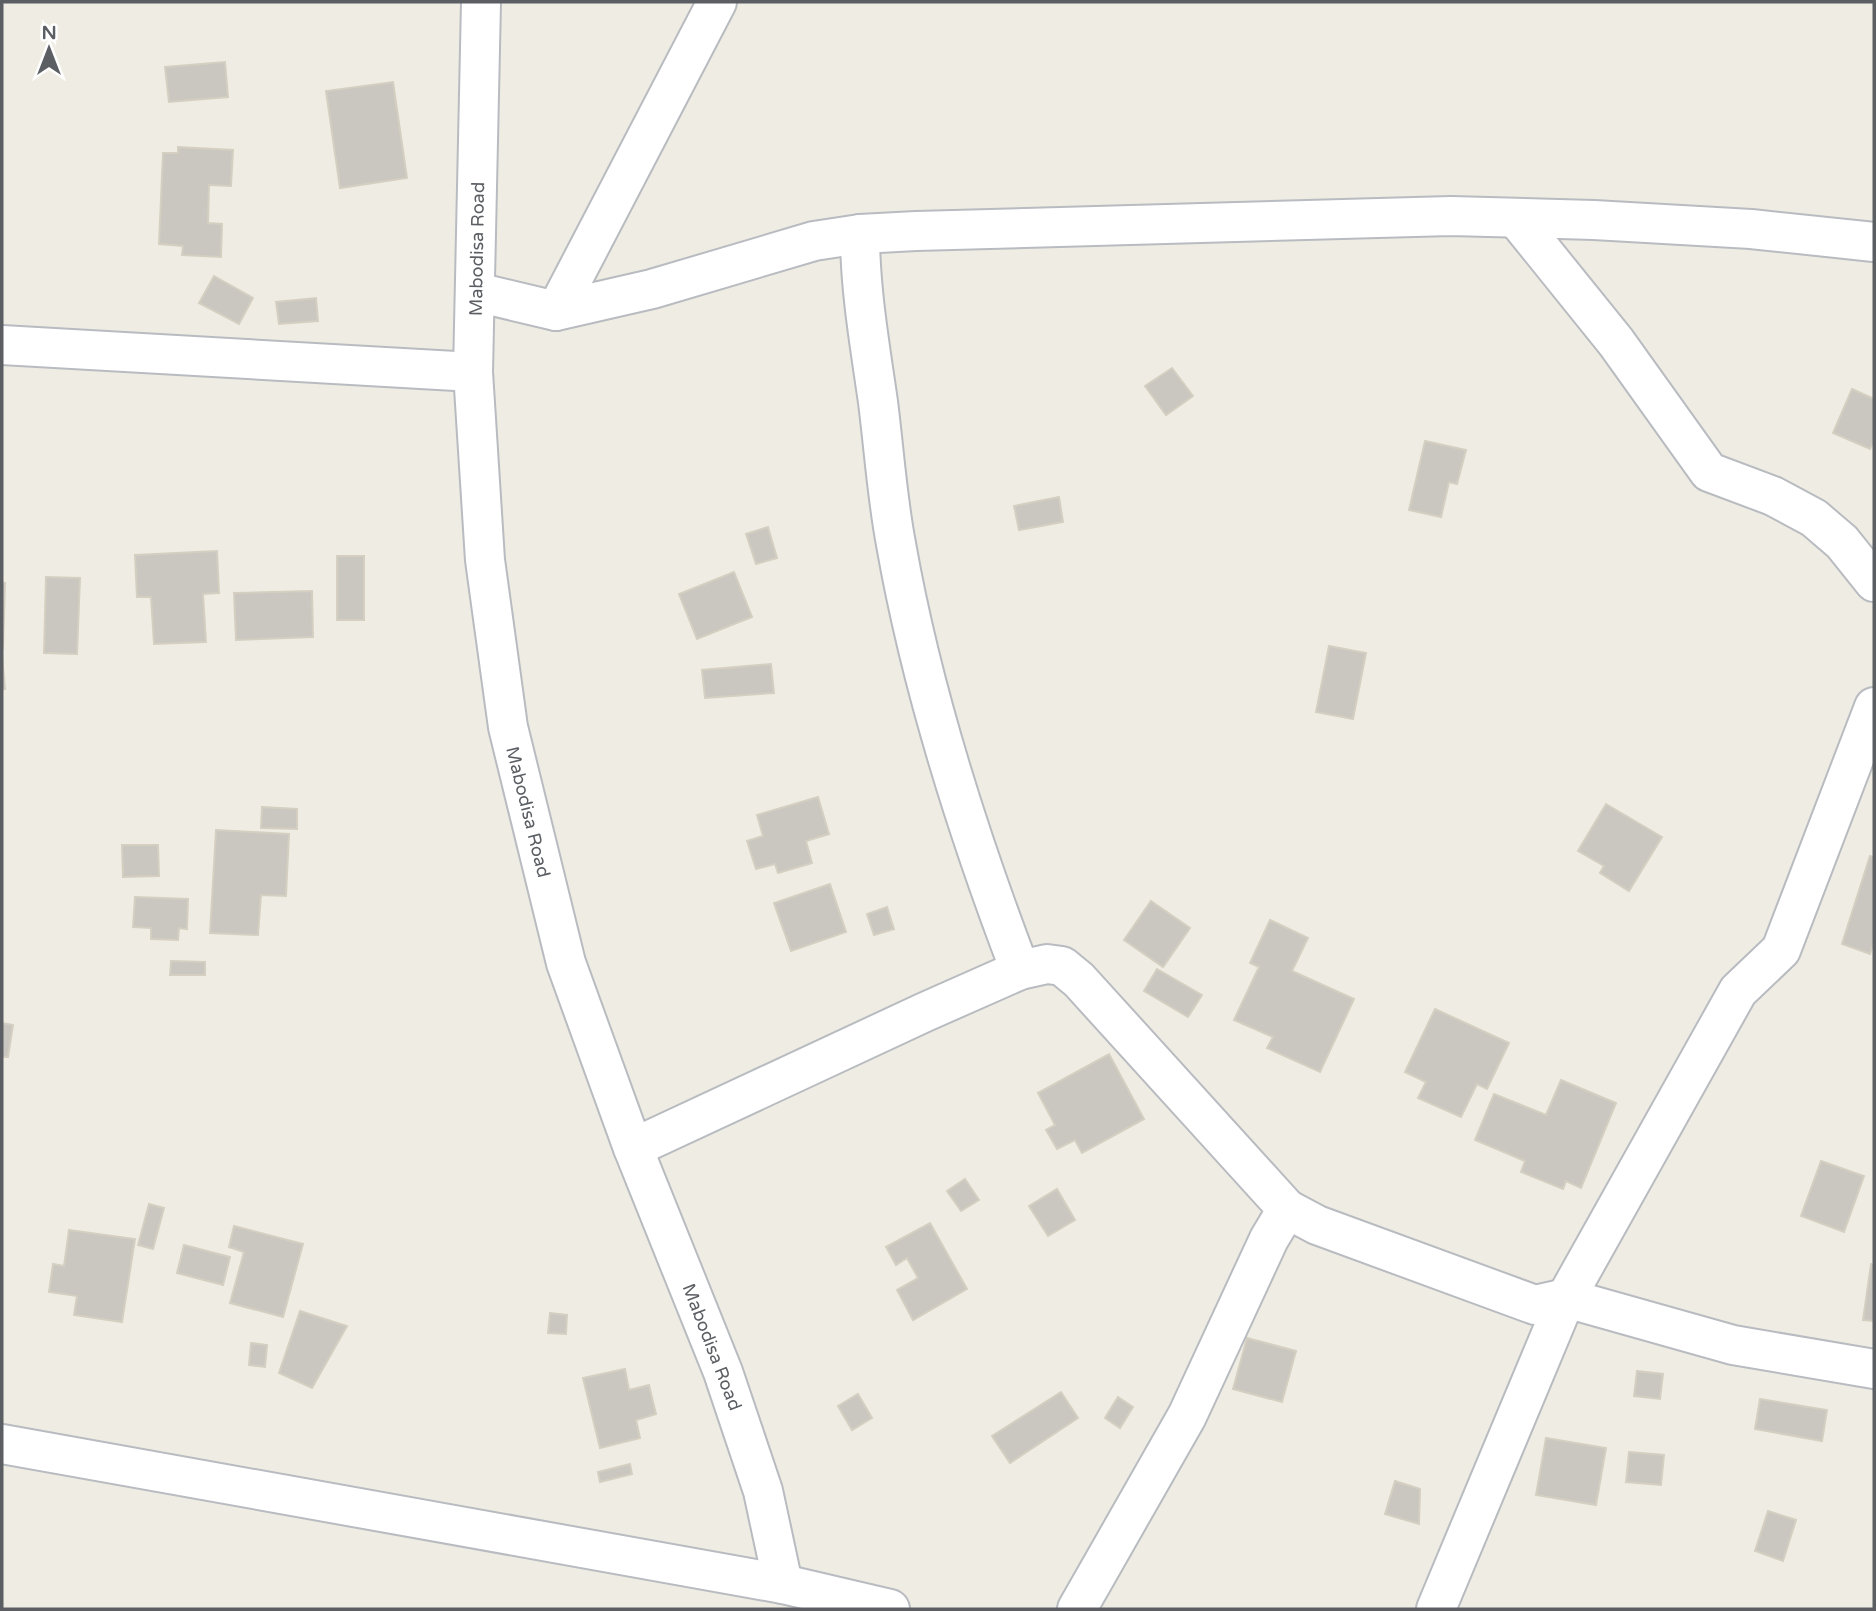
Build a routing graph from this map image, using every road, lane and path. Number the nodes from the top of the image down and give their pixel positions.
1 (481, 2) edge
2 (717, 2) edge
3 (1516, 218) junction
4 (860, 234) junction
5 (1874, 242) edge
6 (476, 292) junction
7 (556, 311) junction
8 (2, 345) edge
9 (474, 372) junction
10 (1874, 582) edge
11 (1874, 707) edge
12 (1020, 970) junction
13 (633, 1148) junction
14 (1287, 1209) junction
15 (1566, 1298) junction
16 (1874, 1369) edge
17 (2, 1444) edge
18 (783, 1584) junction
19 (890, 1609) edge
20 (1077, 1609) edge
21 (1436, 1609) edge

1 - 6 street, Mabodisa Road
2 - 7 street
3 - 4 street
3 - 5 street
3 - 10 street
4 - 7 street
4 - 12 street
6 - 7 street
6 - 9 street, Mabodisa Road
8 - 9 street
9 - 13 street, Mabodisa Road
11 - 15 street
12 - 13 street
12 - 14 street
13 - 18 street, Mabodisa Road
14 - 15 street
14 - 20 street
15 - 16 street
15 - 21 street
17 - 18 street
18 - 19 street

